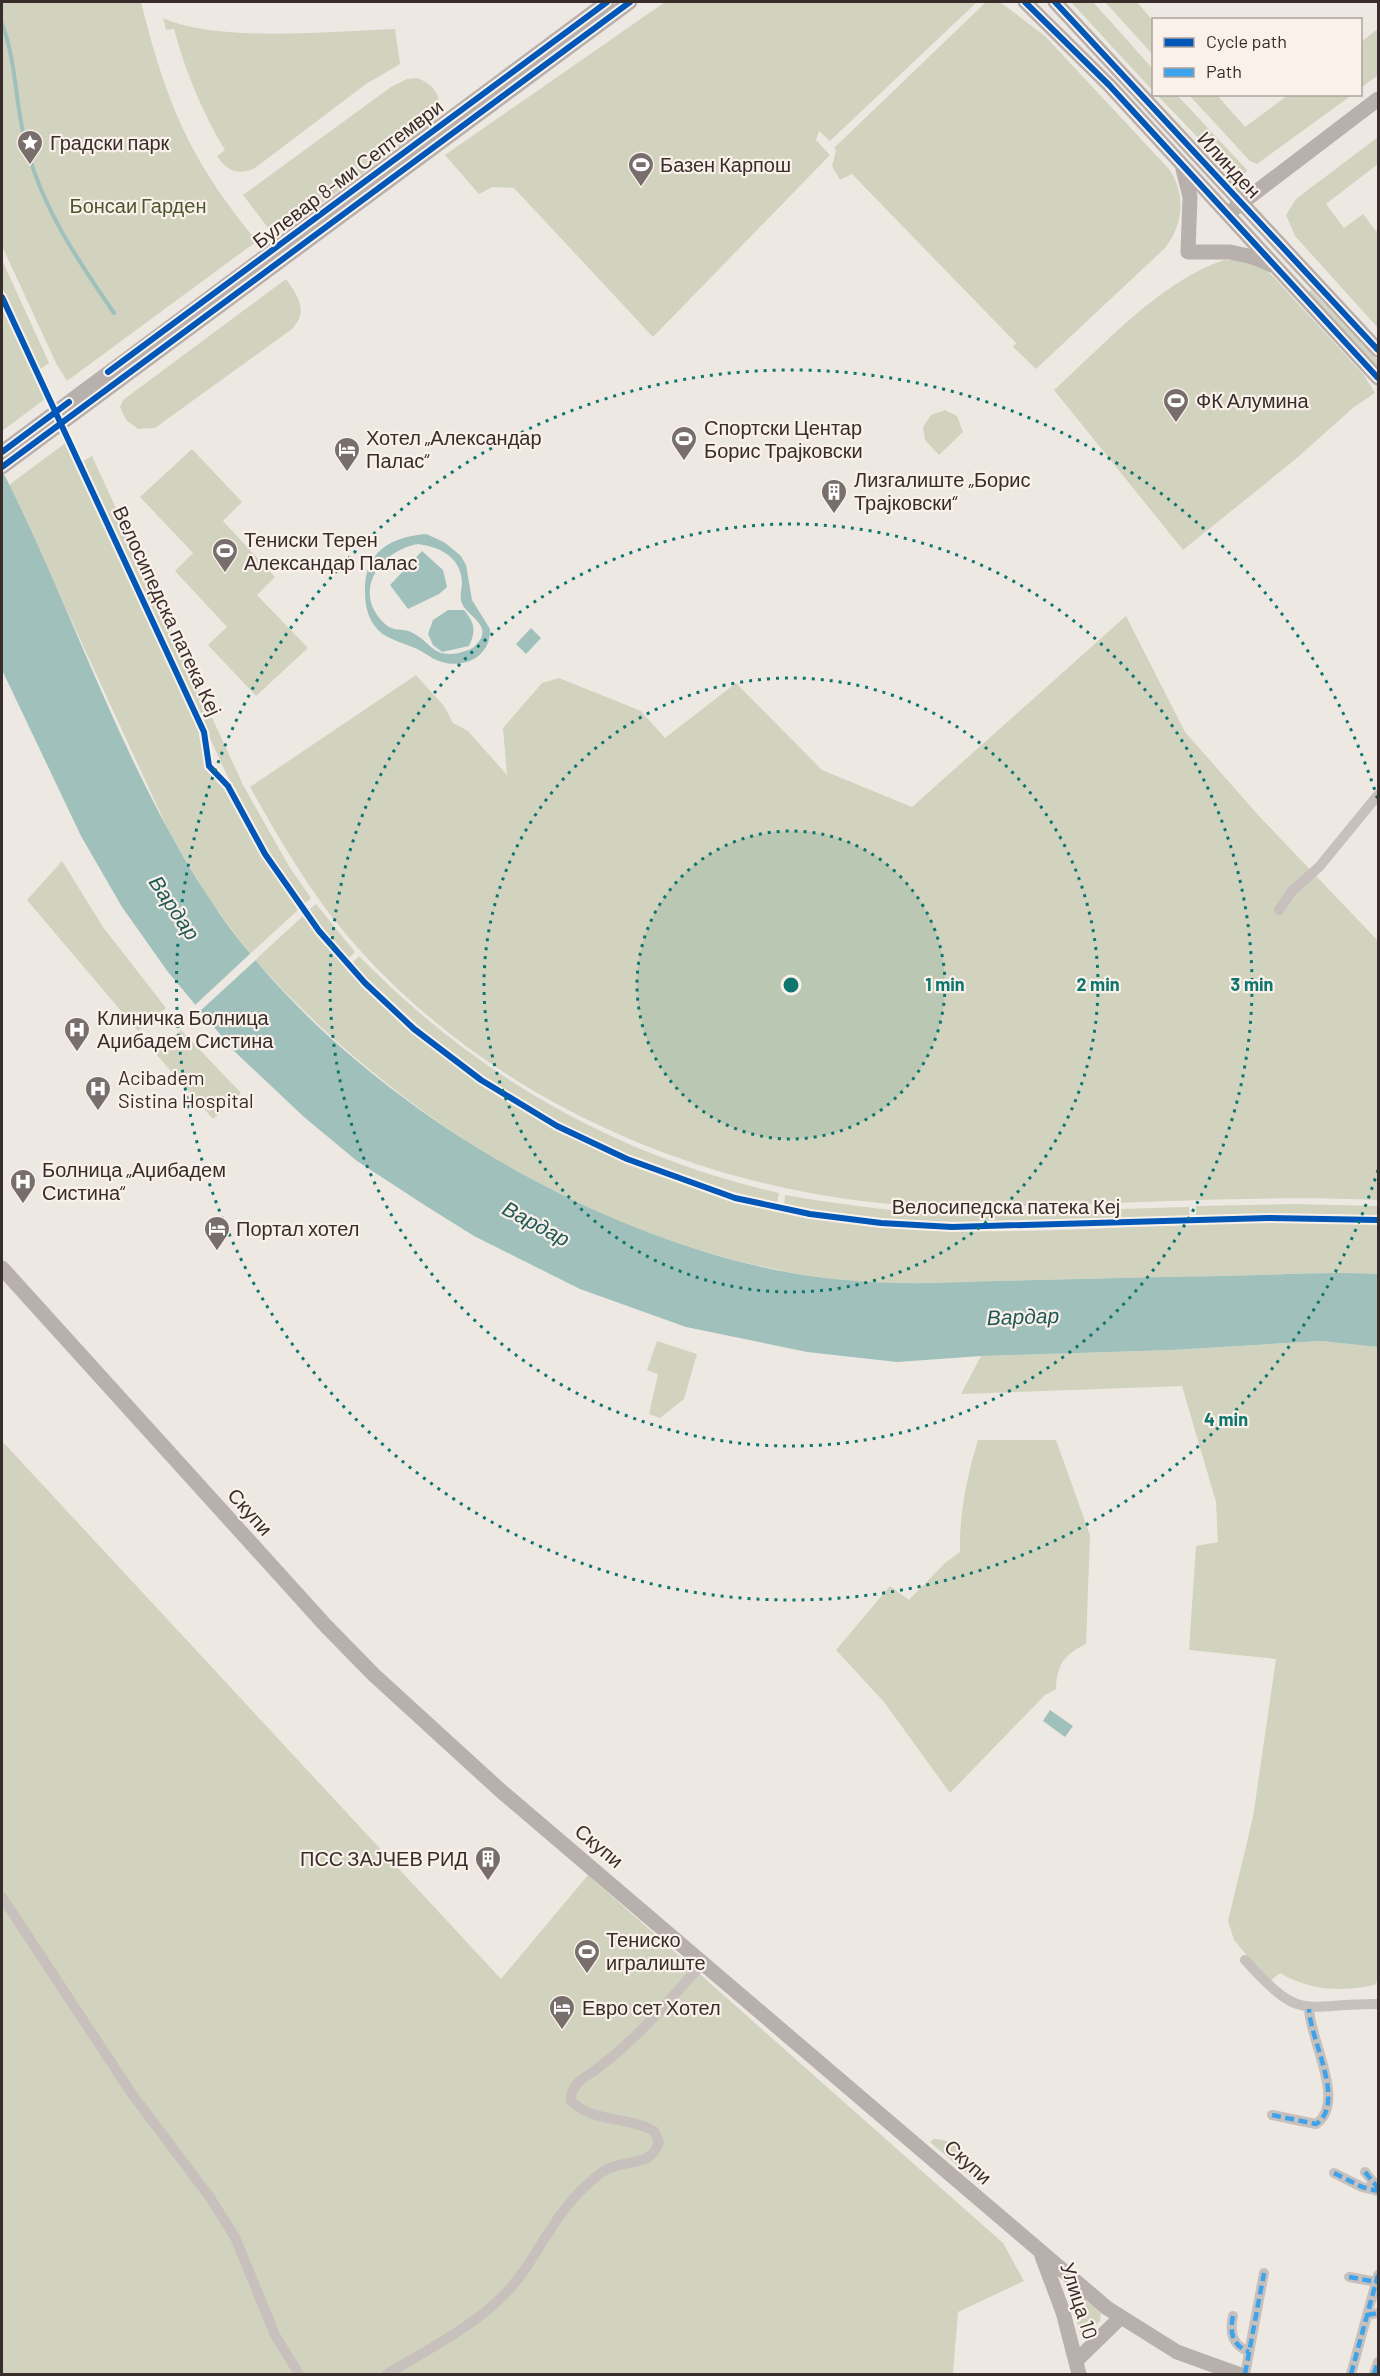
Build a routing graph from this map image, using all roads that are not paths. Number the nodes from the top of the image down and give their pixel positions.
1 (607, 2) edge
2 (630, 2) edge
3 (1025, 2) edge
4 (1055, 2) edge
5 (1377, 104) edge
6 (1176, 157) junction
7 (1242, 203) junction
8 (1229, 214) junction
9 (303, 235) junction
10 (1280, 270) junction
11 (1378, 350) edge
12 (1378, 378) edge
13 (71, 407) junction
14 (2, 452) edge
15 (2, 467) edge
16 (1378, 795) edge
17 (1279, 910) dead end
18 (2, 1268) edge
19 (2, 1897) edge
20 (1245, 1960) dead end
21 (703, 1963) junction
22 (1378, 2004) edge
23 (1310, 2009) junction
24 (1272, 2115) dead end
25 (1365, 2172) dead end
26 (1334, 2173) dead end
27 (1378, 2189) edge
28 (1041, 2254) junction
29 (1264, 2273) dead end
30 (1349, 2277) dead end
31 (1378, 2278) edge
32 (1378, 2313) edge
33 (1367, 2315) junction
34 (1233, 2316) dead end
35 (1120, 2318) junction
36 (1249, 2352) junction
37 (1378, 2362) edge
38 (1078, 2368) edge
39 (299, 2374) edge
40 (387, 2374) edge
41 (1238, 2374) edge
42 (1245, 2374) edge
43 (1351, 2374) edge
44 (1374, 2374) edge

1 - 9 street, Булевар 8-ми Септември
2 - 9 street, Булевар 8-ми Септември
3 - 6 street, Илинден
4 - 7 street, Илинден
5 - 7 street
6 - 8 street, Илинден
6 - 10 street
7 - 8 street
7 - 11 street, Илинден
8 - 10 street, Илинден
9 - 13 street, Булевар 8-ми Септември
10 - 12 street, Илинден
13 - 14 street, Булевар 8-ми Септември
13 - 15 street, Булевар 8-ми Септември
16 - 17 street
18 - 21 street, Скупи
19 - 39 street
20 - 23 street
21 - 28 street, Скупи
21 - 40 street
22 - 23 street
23 - 24 street
25 - 27 street
26 - 27 street
28 - 35 street, Скупи
28 - 38 street, Улица 10
29 - 36 street
30 - 31 street
31 - 33 street
32 - 33 street
33 - 43 street
34 - 36 street
35 - 38 street, Улица 10
35 - 41 street, Скупи
36 - 42 street
37 - 44 street

